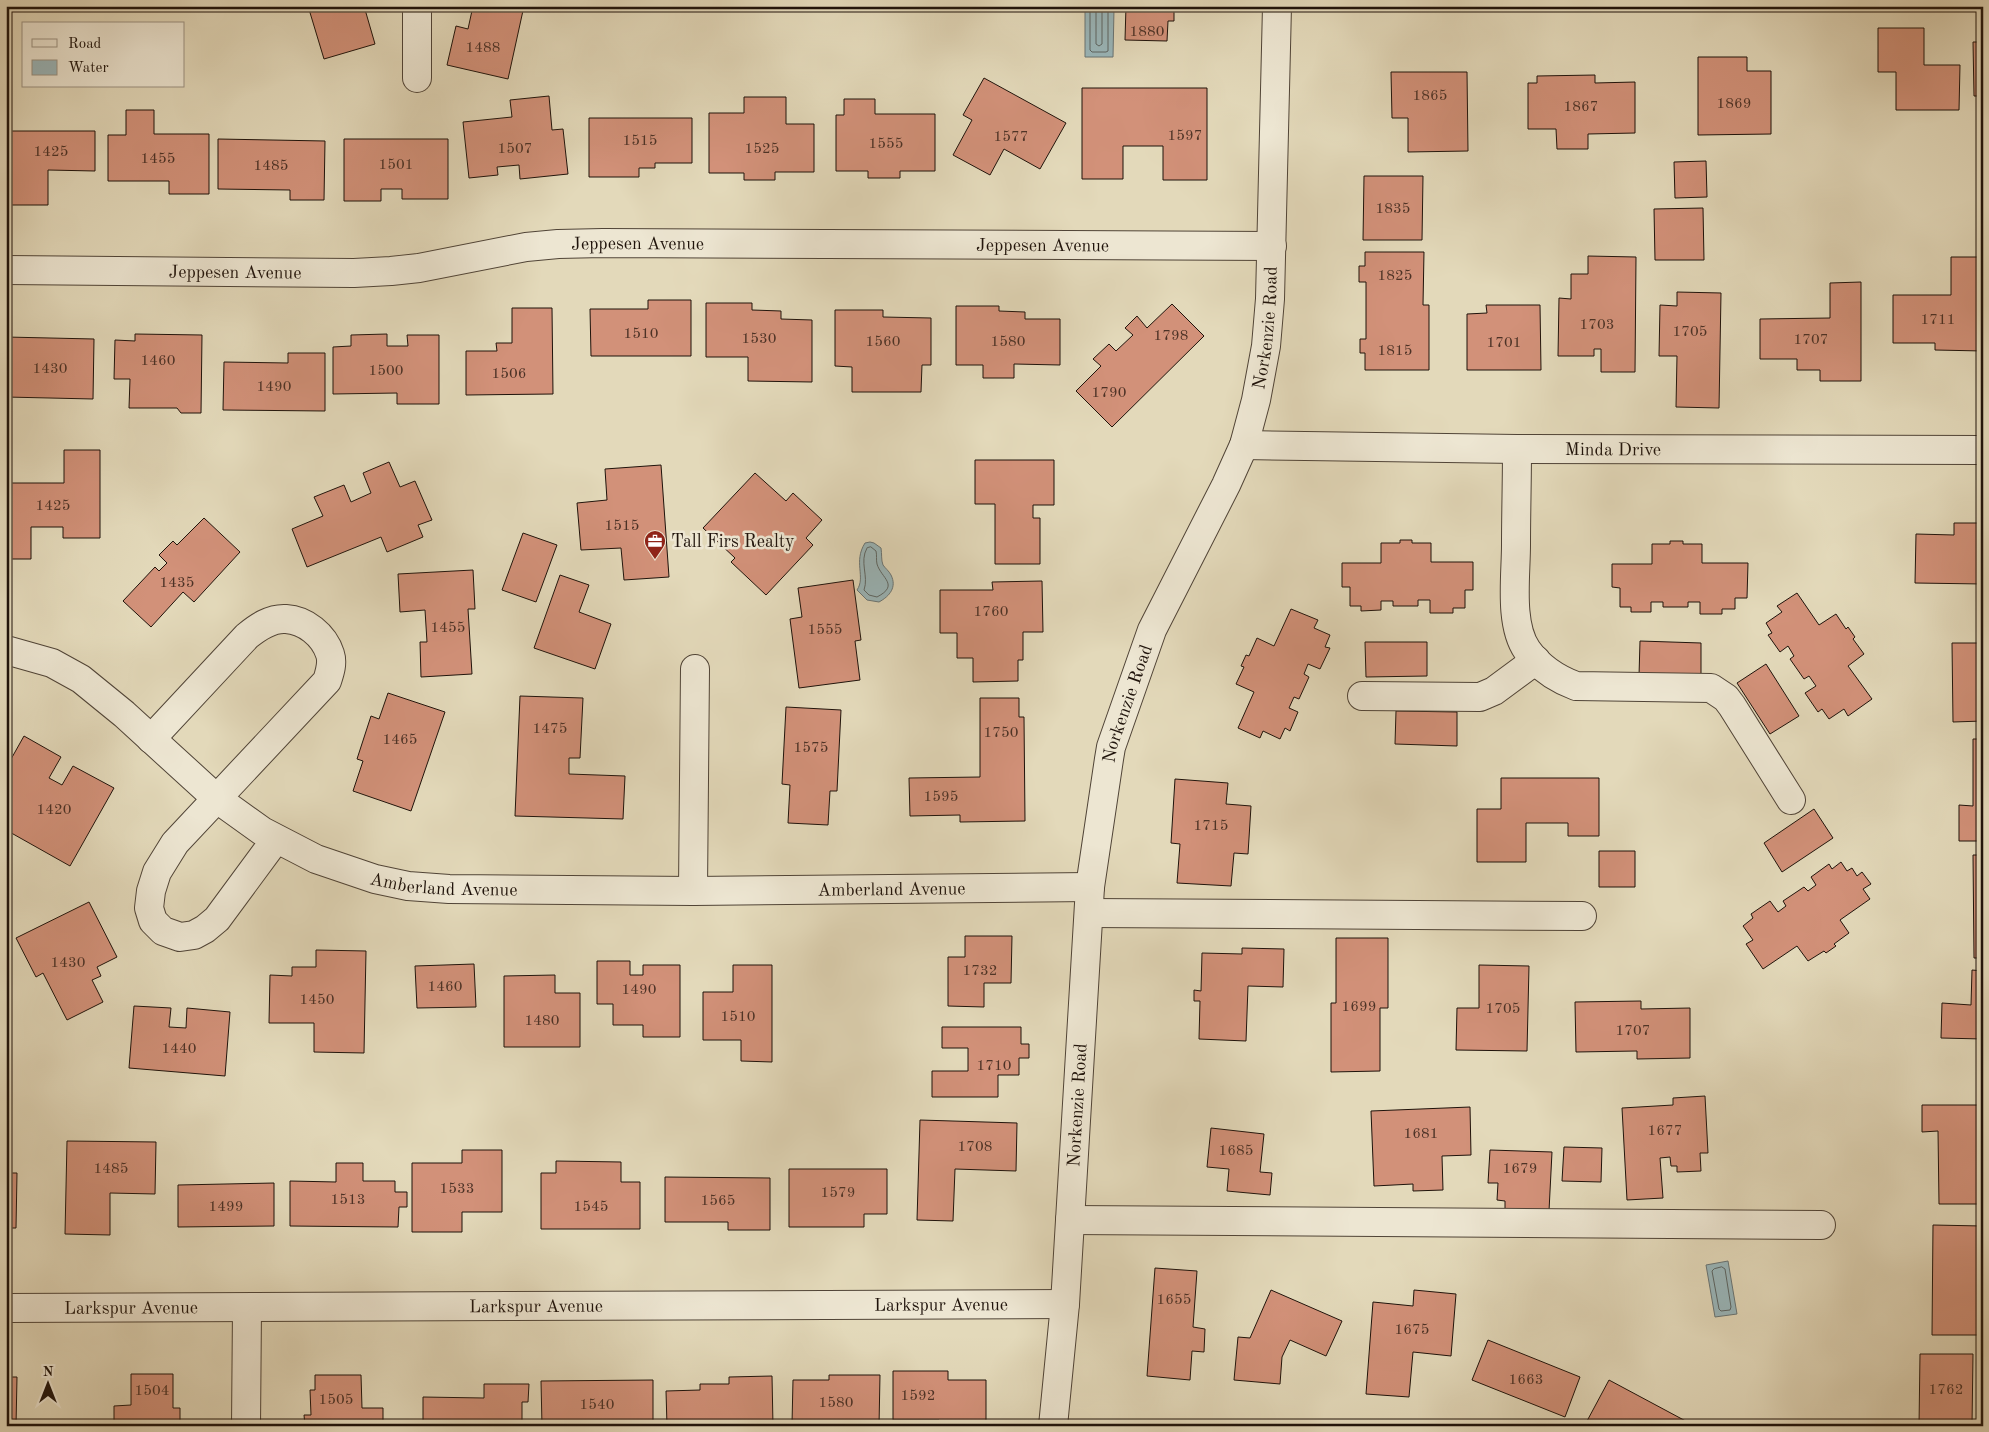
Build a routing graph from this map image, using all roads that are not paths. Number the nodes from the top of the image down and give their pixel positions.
1 (417, 6) edge
2 (1277, 6) edge
3 (417, 78) dead end
4 (1272, 246) junction
5 (6, 270) edge
6 (1244, 445) junction
7 (1517, 449) junction
8 (1983, 450) edge
9 (6, 650) edge
10 (1536, 660) junction
11 (695, 669) dead end
12 (1362, 696) dead end
13 (151, 739) junction
14 (216, 798) junction
15 (1791, 800) dead end
16 (276, 839) junction
17 (693, 891) junction
18 (1090, 900) junction
19 (1582, 916) dead end
20 (1070, 1220) junction
21 (1821, 1225) dead end
22 (1065, 1304) junction
23 (6, 1308) edge
24 (247, 1308) junction
25 (246, 1426) edge
26 (1053, 1426) edge

1 - 3 street
2 - 4 street, Norkenzie Road
4 - 5 street, Jeppesen Avenue
4 - 6 street, Norkenzie Road
6 - 7 street, Minda Drive
6 - 18 street, Norkenzie Road
7 - 8 street, Minda Drive
7 - 10 street
9 - 13 street, Amberland Avenue
10 - 12 street
10 - 15 street
11 - 17 street
13 - 14 street, Amberland Avenue
13 - 14 street
14 - 16 street, Amberland Avenue
14 - 16 street
16 - 17 street, Amberland Avenue
17 - 18 street, Amberland Avenue
18 - 19 street, Amberland Avenue
18 - 20 street, Norkenzie Road
20 - 21 street
20 - 22 street, Norkenzie Road
22 - 24 street, Larkspur Avenue
22 - 26 street, Norkenzie Road
23 - 24 street, Larkspur Avenue
24 - 25 street

